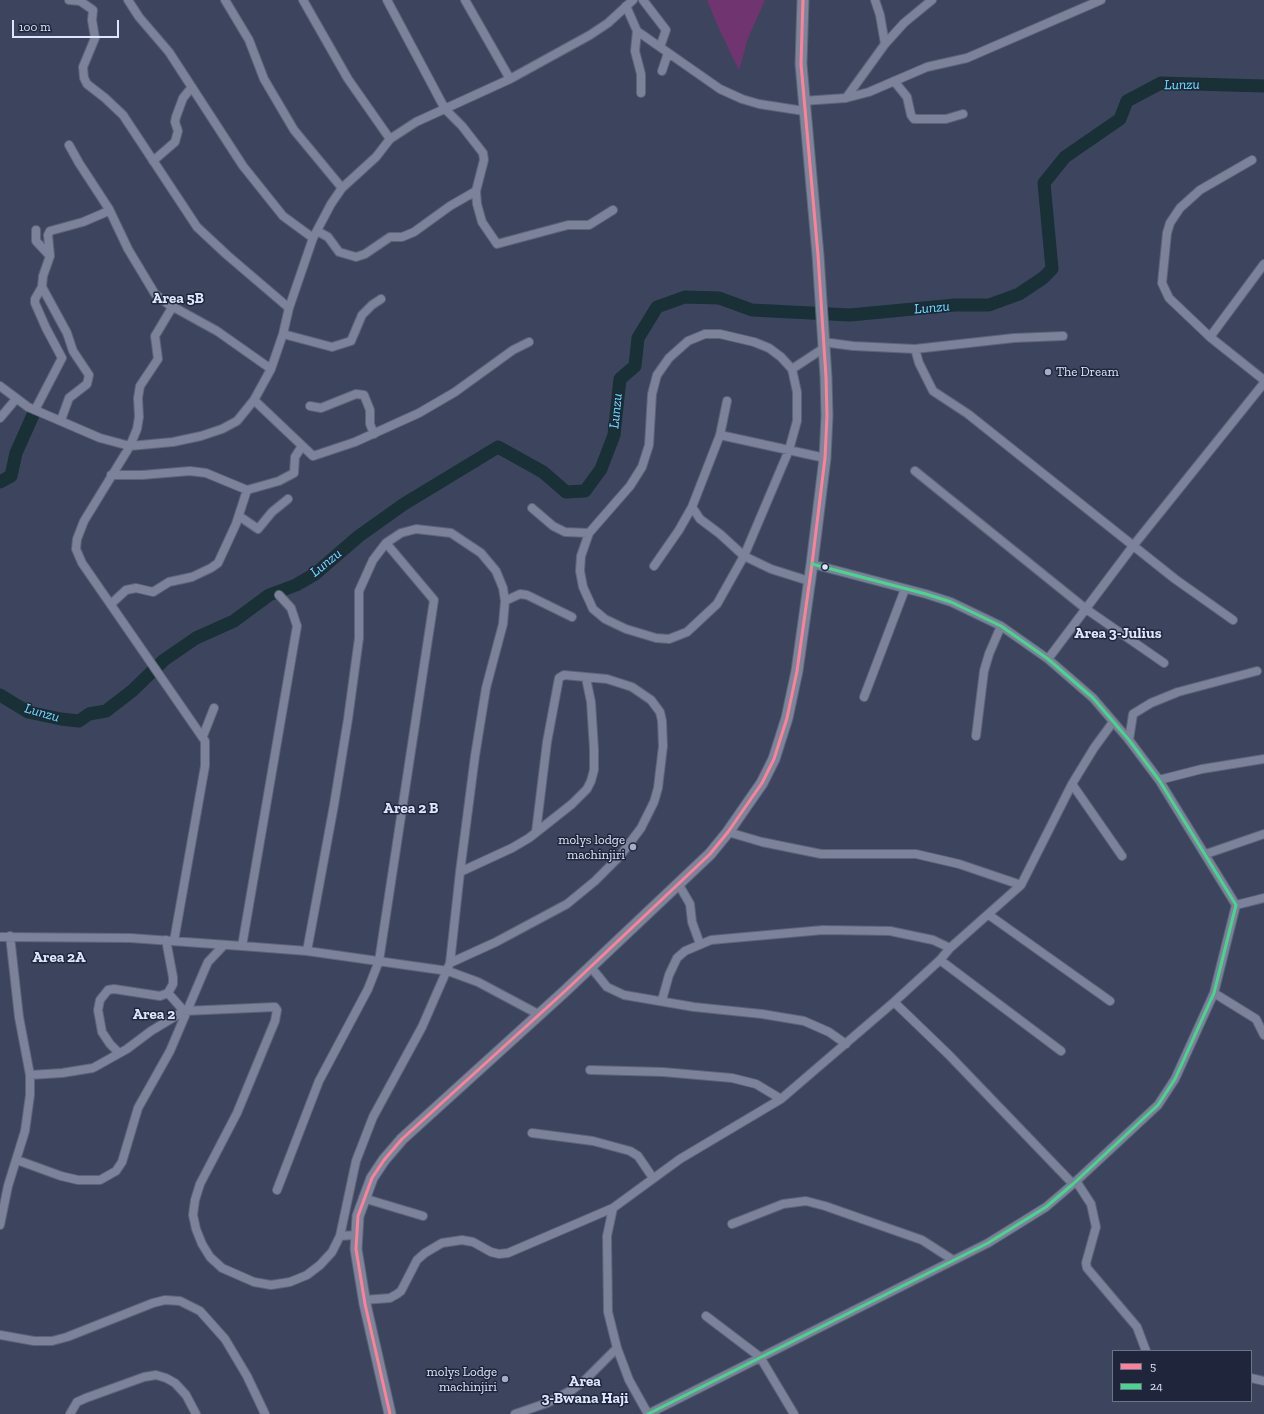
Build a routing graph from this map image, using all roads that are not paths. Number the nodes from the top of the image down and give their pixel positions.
1 (69, 0) edge
2 (128, 0) edge
3 (225, 0) edge
4 (303, 0) edge
5 (387, 0) edge
6 (633, 0) edge
7 (643, 0) edge
8 (803, 0) edge
9 (875, 0) edge
10 (932, 0) edge
11 (1101, 0) edge
12 (467, 1) edge
13 (626, 6) junction
14 (637, 30) junction
15 (885, 44) junction
16 (660, 47) junction
17 (668, 53) junction
18 (662, 71) dead end
19 (510, 79) junction
20 (894, 81) junction
21 (192, 87) junction
22 (641, 93) dead end
23 (846, 98) junction
24 (804, 106) junction
25 (445, 109) junction
26 (963, 114) dead end
27 (390, 139) junction
28 (70, 145) dead end
29 (1252, 160) dead end
30 (153, 161) junction
31 (342, 188) junction
32 (476, 191) junction
33 (109, 209) junction
34 (613, 210) dead end
35 (36, 230) dead end
36 (315, 235) junction
37 (50, 256) junction
38 (1264, 264) edge
39 (42, 287) junction
40 (381, 299) dead end
41 (173, 306) junction
42 (289, 308) junction
43 (283, 334) junction
44 (1063, 336) dead end
45 (1210, 337) junction
46 (529, 342) dead end
47 (824, 345) junction
48 (915, 349) junction
49 (271, 369) junction
50 (792, 369) junction
51 (1264, 382) edge
52 (0, 386) edge
53 (16, 399) junction
54 (254, 400) junction
55 (727, 401) dead end
56 (310, 406) dead end
57 (35, 410) junction
58 (0, 418) edge
59 (61, 420) junction
60 (374, 434) junction
61 (720, 435) junction
62 (130, 446) junction
63 (302, 446) junction
64 (789, 450) junction
65 (825, 458) junction
66 (915, 471) dead end
67 (111, 475) junction
68 (247, 490) junction
69 (288, 499) dead end
70 (692, 507) junction
71 (532, 508) dead end
72 (239, 516) junction
73 (589, 533) junction
74 (386, 543) junction
75 (1133, 546) junction
76 (744, 556) junction
77 (812, 564) junction
78 (654, 566) dead end
79 (809, 581) junction
80 (905, 589) junction
81 (279, 595) dead end
82 (505, 601) junction
83 (111, 604) junction
84 (1086, 608) junction
85 (572, 617) dead end
86 (1233, 620) dead end
87 (1001, 626) junction
88 (1048, 659) junction
89 (1164, 663) dead end
90 (1257, 671) dead end
91 (586, 678) junction
92 (864, 697) dead end
93 (214, 708) dead end
94 (1113, 722) junction
95 (202, 736) junction
96 (976, 736) dead end
97 (1130, 740) junction
98 (1264, 759) edge
99 (1159, 780) junction
100 (1072, 784) junction
101 (536, 832) junction
102 (728, 832) junction
103 (1264, 834) edge
104 (1206, 854) junction
105 (1122, 856) dead end
106 (460, 872) junction
107 (679, 885) junction
108 (1022, 885) junction
109 (1264, 898) edge
110 (1236, 904) junction
111 (990, 915) junction
112 (0, 936) edge
113 (10, 936) junction
114 (170, 940) junction
115 (700, 944) junction
116 (224, 945) junction
117 (242, 946) junction
118 (950, 948) junction
119 (307, 951) junction
120 (940, 960) junction
121 (379, 961) junction
122 (590, 966) junction
123 (449, 967) junction
124 (168, 993) junction
125 (1214, 993) junction
126 (662, 1000) junction
127 (1110, 1000) dead end
128 (894, 1002) junction
129 (186, 1011) junction
130 (538, 1014) junction
131 (1264, 1035) edge
132 (846, 1044) junction
133 (1061, 1051) dead end
134 (119, 1053) junction
135 (590, 1070) dead end
136 (30, 1075) junction
137 (781, 1099) junction
138 (532, 1133) dead end
139 (17, 1160) junction
140 (654, 1178) junction
141 (1075, 1183) junction
142 (277, 1190) dead end
143 (363, 1198) junction
144 (614, 1208) junction
145 (423, 1216) dead end
146 (732, 1224) dead end
147 (0, 1225) edge
148 (355, 1235) junction
149 (340, 1236) junction
150 (953, 1260) junction
151 (364, 1300) junction
152 (706, 1316) dead end
153 (0, 1335) edge
154 (617, 1348) junction
155 (1146, 1350) edge
156 (760, 1357) junction
157 (1252, 1378) edge
158 (1264, 1381) edge
159 (70, 1414) edge
160 (196, 1414) edge
161 (265, 1414) edge
162 (390, 1414) edge
163 (515, 1414) edge
164 (648, 1414) edge
165 (794, 1414) edge

1 - 30 street
2 - 21 street
3 - 31 street
4 - 27 street
5 - 25 street
6 - 13 street
7 - 16 street
8 - 24 main road
9 - 15 street
10 - 15 street
11 - 20 street
12 - 19 street
13 - 14 street
13 - 19 street
14 - 16 street
14 - 22 street
15 - 23 street
16 - 17 street
17 - 18 street
17 - 24 street
19 - 25 street
20 - 23 street
20 - 26 street
21 - 30 street
21 - 36 street
23 - 24 street
24 - 47 main road
25 - 27 street
25 - 32 street
27 - 31 street
28 - 33 street
29 - 45 street
30 - 42 street
31 - 36 street
32 - 34 street
32 - 36 street
33 - 37 street
33 - 41 street
35 - 37 street
36 - 42 street
37 - 39 street
38 - 45 street
39 - 57 street
39 - 59 street
40 - 43 street
41 - 49 street
41 - 62 street
42 - 43 street
43 - 49 street
44 - 48 street
45 - 51 street
46 - 60 street
47 - 48 street
47 - 50 street
47 - 65 main road
48 - 75 street
49 - 54 street
50 - 64 street
50 - 73 street
51 - 75 street
52 - 53 street
53 - 57 street
53 - 58 street
54 - 62 street
54 - 63 street
55 - 61 street
56 - 60 street
57 - 59 street
59 - 62 street
60 - 63 street
61 - 64 street
61 - 70 street
62 - 67 street
63 - 68 street
64 - 65 street
64 - 76 street
65 - 77 main road
66 - 84 street
67 - 68 street
67 - 83 street
68 - 72 street
69 - 72 street
70 - 76 street
70 - 78 street
71 - 73 street
72 - 83 street
73 - 76 street
74 - 82 street
74 - 119 street
74 - 121 street
75 - 84 street
75 - 86 street
76 - 79 street
77 - 79 main road
77 - 80 street
79 - 102 main road
80 - 87 street
80 - 92 street
81 - 117 street
82 - 85 street
82 - 106 street
83 - 95 street
84 - 88 street
84 - 89 street
87 - 88 street
87 - 96 street
88 - 94 street
90 - 97 street
91 - 101 street
91 - 101 street
91 - 123 street
93 - 95 street
94 - 97 street
94 - 100 street
95 - 114 street
97 - 99 street
98 - 99 street
99 - 104 street
100 - 105 street
100 - 108 street
101 - 106 street
102 - 107 main road
102 - 108 street
103 - 104 street
104 - 110 street
106 - 123 street
107 - 115 street
107 - 122 main road
108 - 111 street
109 - 110 street
110 - 125 street
111 - 118 street
111 - 127 street
112 - 113 street
113 - 114 street
113 - 136 street
114 - 116 street
114 - 124 street
115 - 118 street
115 - 126 street
116 - 117 street
116 - 129 street
117 - 119 street
118 - 120 street
119 - 121 street
120 - 128 street
120 - 133 street
121 - 123 street
121 - 142 street
122 - 126 street
122 - 130 main road
123 - 130 street
123 - 149 street
124 - 129 street
124 - 134 street
125 - 131 street
125 - 141 street
126 - 132 street
128 - 132 street
128 - 141 street
129 - 134 street
129 - 139 street
129 - 149 street
130 - 143 main road
132 - 137 street
134 - 136 street
135 - 137 street
136 - 139 street
137 - 140 street
138 - 140 street
139 - 147 street
140 - 144 street
141 - 150 street
141 - 155 street
143 - 145 street
143 - 148 main road
144 - 151 street
144 - 154 street
146 - 150 street
148 - 149 street
148 - 151 main road
150 - 156 street
151 - 162 main road
152 - 156 street
153 - 161 street
154 - 163 street
154 - 164 street
156 - 164 street
156 - 165 street
157 - 158 street
159 - 160 street

